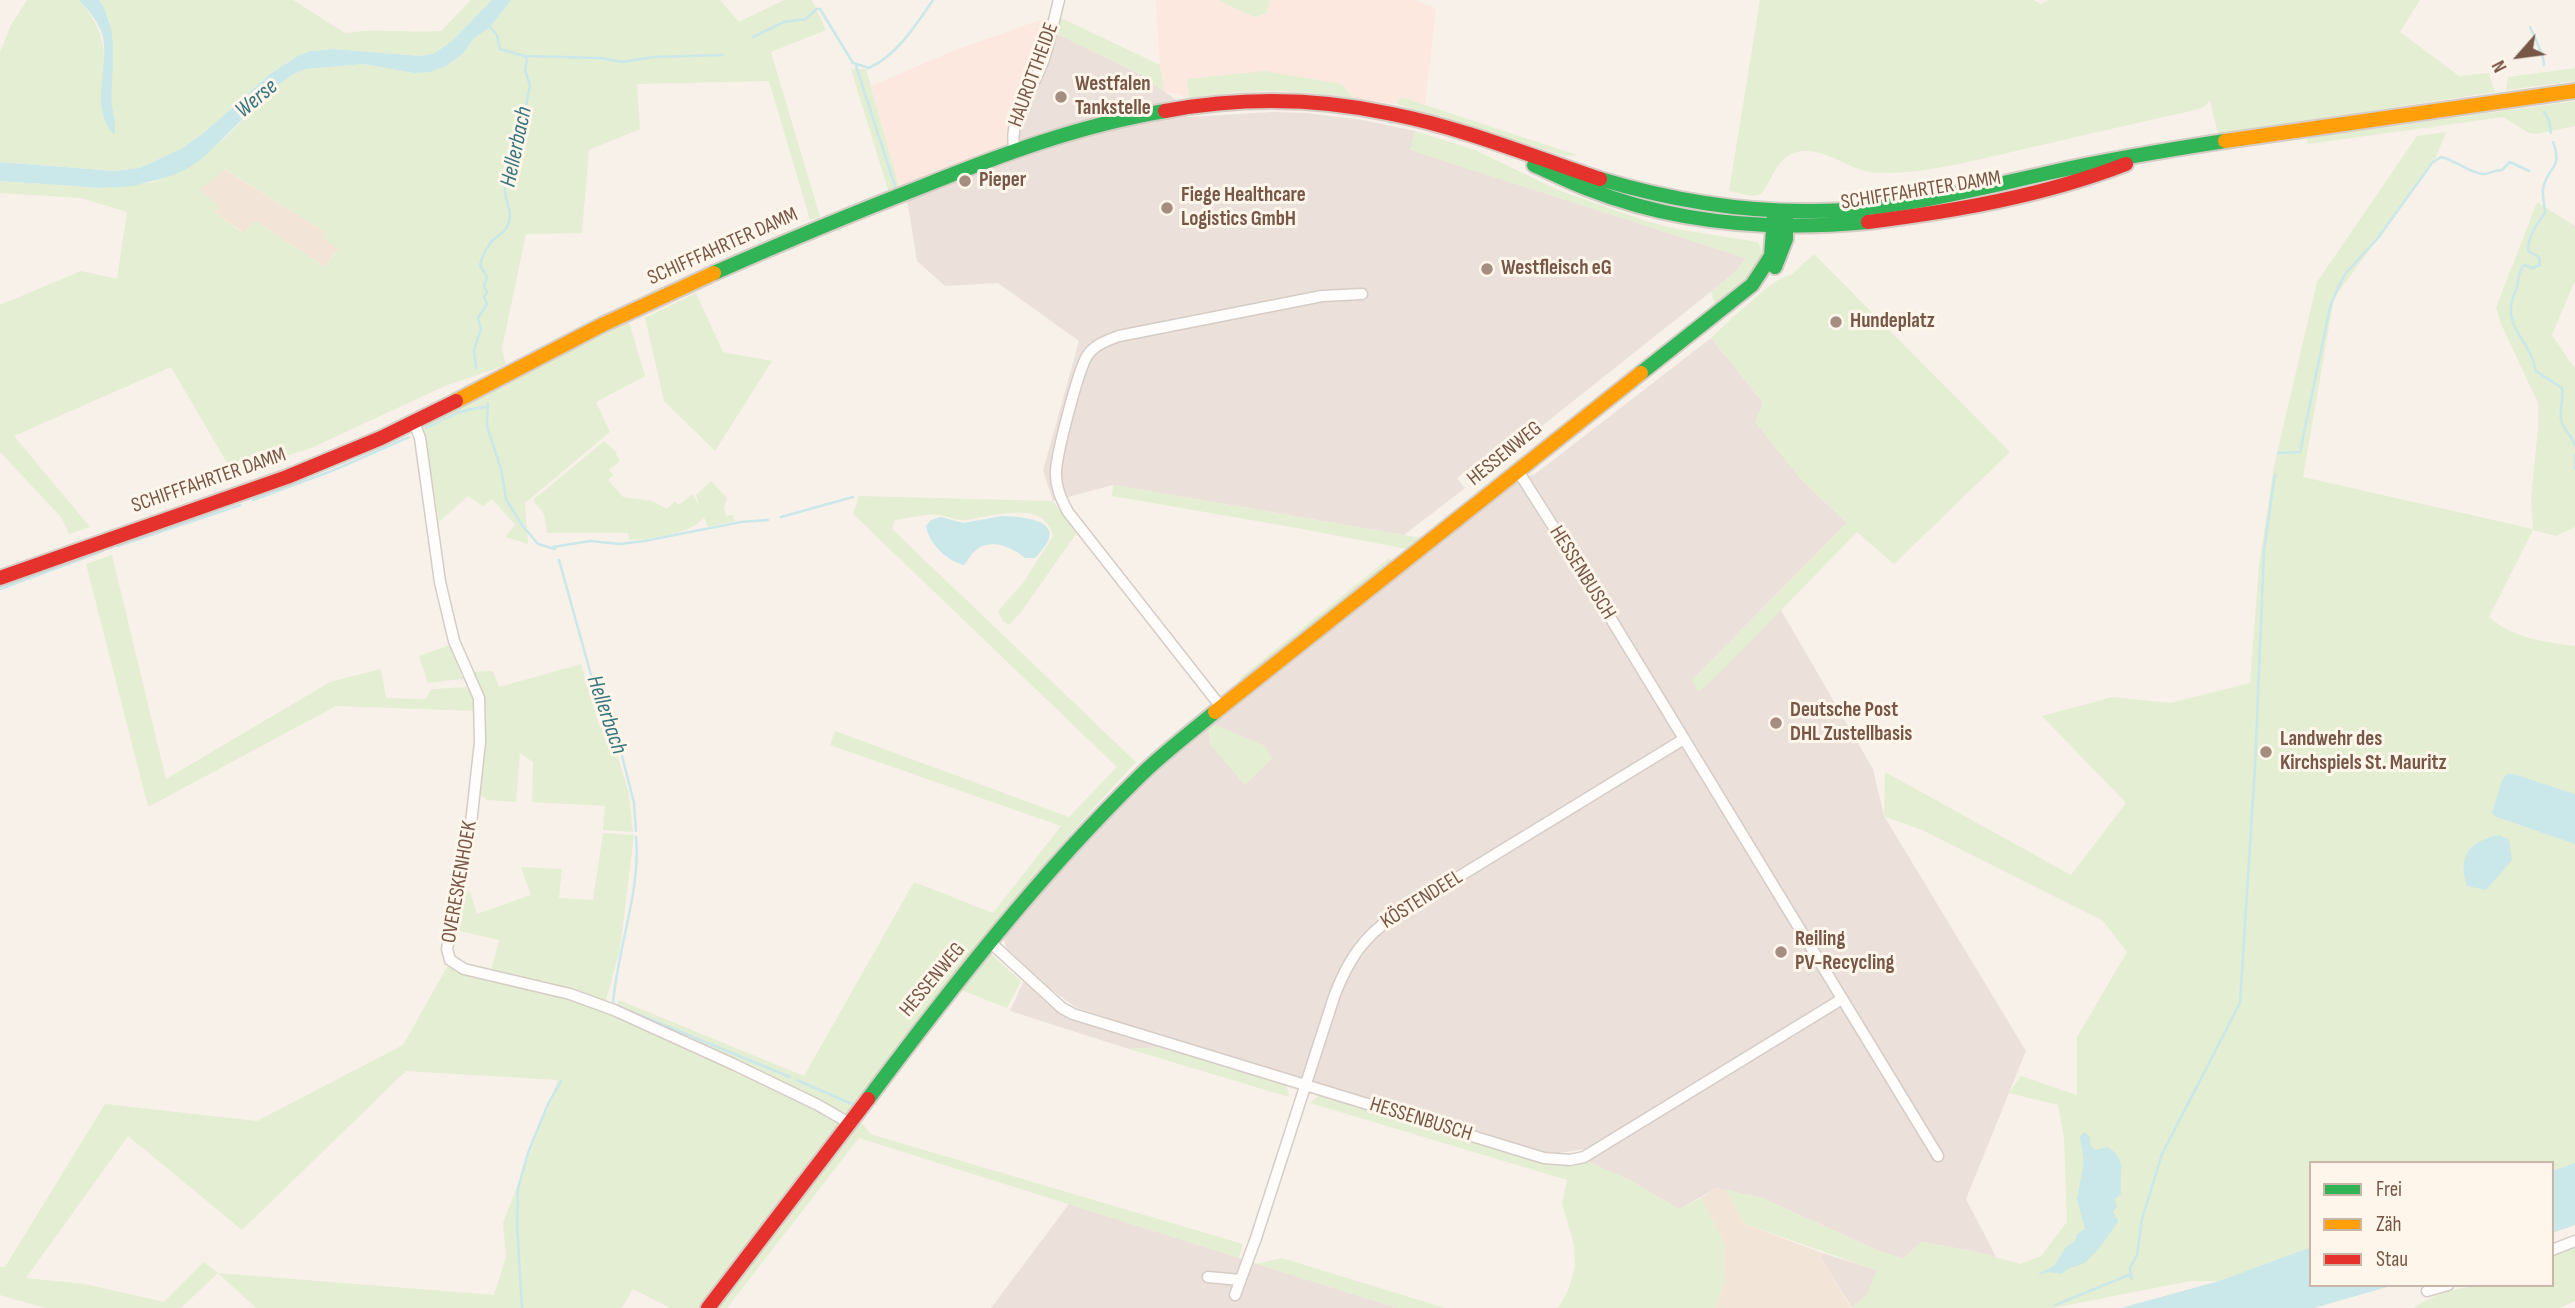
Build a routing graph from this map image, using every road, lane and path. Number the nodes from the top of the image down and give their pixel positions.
1 (1059, 0) edge
2 (2575, 91) edge
3 (1494, 144) junction
4 (1015, 150) junction
5 (2154, 153) junction
6 (1780, 211) junction
7 (1780, 226) junction
8 (1362, 294) dead end
9 (414, 422) junction
10 (1518, 471) junction
11 (0, 578) edge
12 (1221, 707) junction
13 (1684, 739) junction
14 (991, 943) junction
15 (1842, 999) junction
16 (1307, 1084) junction
17 (849, 1123) junction
18 (1938, 1156) dead end
19 (2575, 1241) edge
20 (2554, 1249) edge
21 (1208, 1277) dead end
22 (1240, 1280) junction
23 (2441, 1287) edge
24 (2427, 1291) dead end
25 (1235, 1295) dead end
26 (708, 1308) edge

1 - 4 street, HAUROTTHEIDE
2 - 5 main road, SCHIFFFAHRTER DAMM
3 - 4 main road, SCHIFFFAHRTER DAMM
3 - 6 main road, SCHIFFFAHRTER DAMM
3 - 7 main road, SCHIFFFAHRTER DAMM
4 - 9 main road, SCHIFFFAHRTER DAMM
5 - 6 main road, SCHIFFFAHRTER DAMM
5 - 7 main road, SCHIFFFAHRTER DAMM
6 - 7 main road, HESSENWEG
7 - 10 main road, HESSENWEG
8 - 12 street
9 - 11 main road, SCHIFFFAHRTER DAMM
9 - 17 street, OVERESKENHOEK
10 - 12 main road, HESSENWEG
10 - 13 street, HESSENBUSCH
12 - 14 main road, HESSENWEG
13 - 15 street, HESSENBUSCH
13 - 16 street, KÖSTENDEEL
14 - 16 street, HESSENBUSCH
14 - 17 main road, HESSENWEG
15 - 16 street, HESSENBUSCH
15 - 18 street, HESSENBUSCH
16 - 22 street, KÖSTENDEEL
17 - 26 main road, HESSENWEG
19 - 20 street
21 - 22 street
22 - 25 street, KÖSTENDEEL
23 - 24 street

